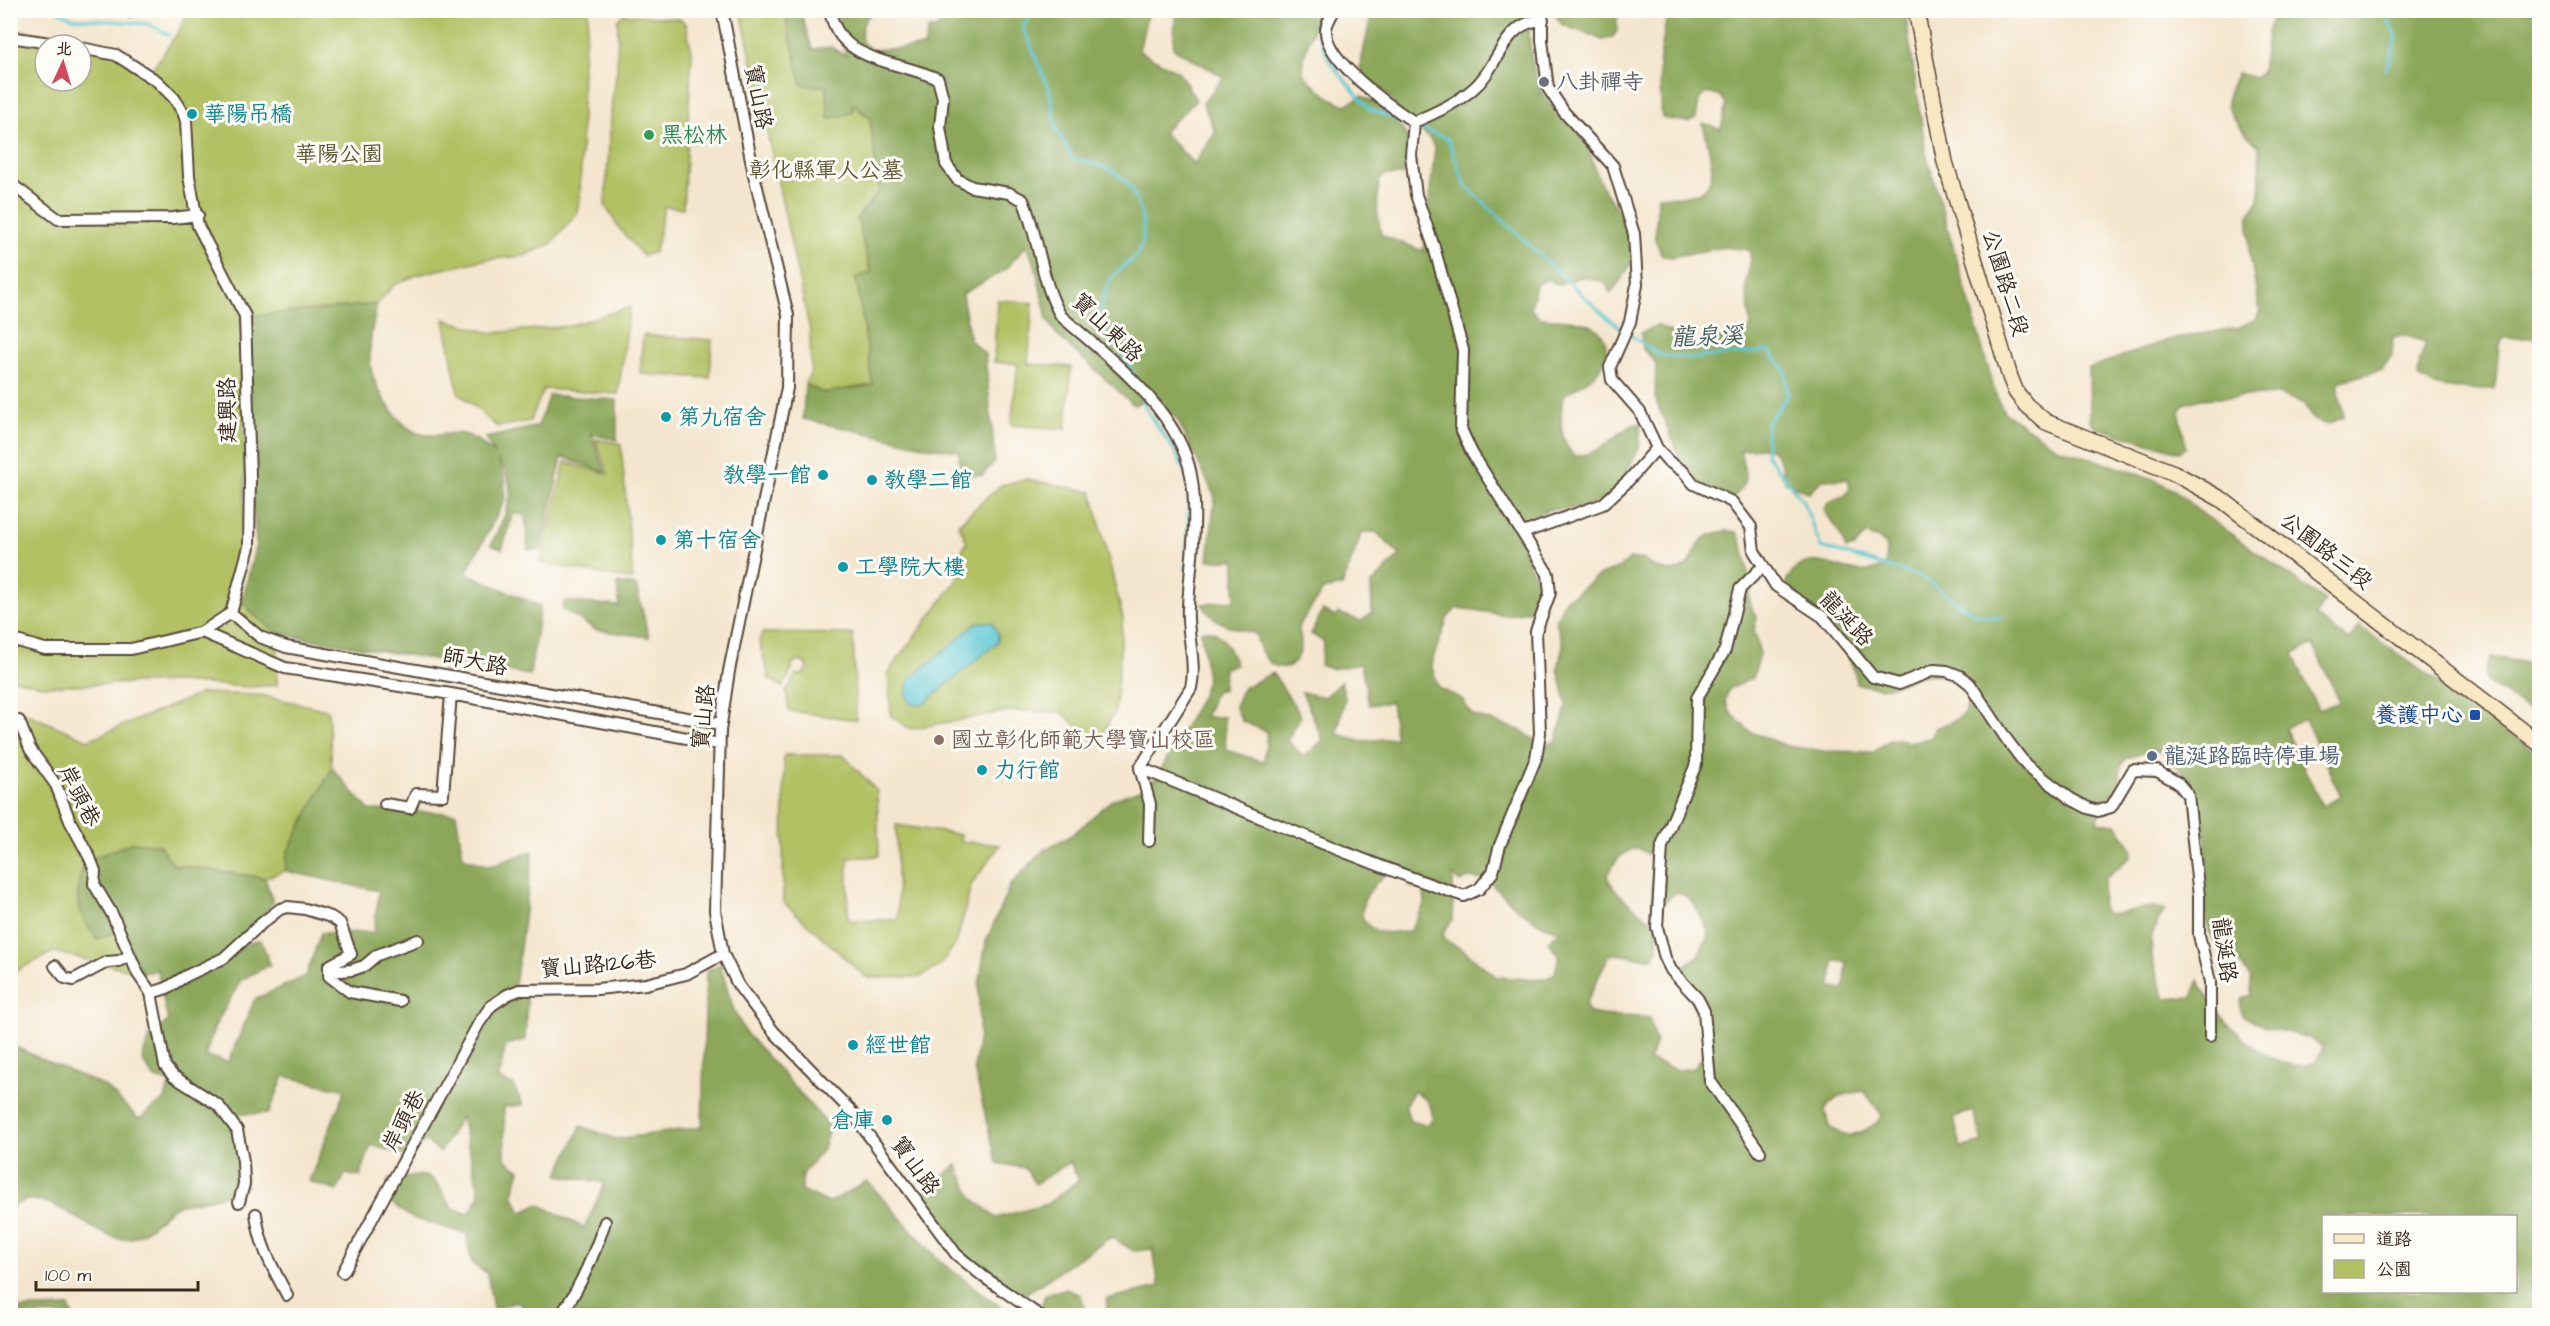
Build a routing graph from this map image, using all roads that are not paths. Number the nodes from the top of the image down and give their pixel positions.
1 (722, 10) edge
2 (830, 10) edge
3 (1334, 10) edge
4 (1916, 10) edge
5 (1543, 15) edge
6 (10, 37) edge
7 (33, 40) edge
8 (93, 50) edge
9 (1414, 122) junction
10 (10, 183) edge
11 (198, 215) junction
12 (1657, 448) junction
13 (2174, 473) joint
14 (1523, 533) junction
15 (1763, 566) junction
16 (231, 613) junction
17 (202, 632) junction
18 (10, 639) edge
19 (451, 694) junction
20 (19, 721) dead end
21 (721, 724) junction
22 (720, 744) junction
23 (2540, 744) edge
24 (1140, 768) junction
25 (385, 804) dead end
26 (1149, 841) dead end
27 (418, 940) dead end
28 (723, 954) junction
29 (129, 956) junction
30 (55, 966) dead end
31 (329, 972) junction
32 (151, 993) junction
33 (507, 995) joint
34 (400, 1001) dead end
35 (2210, 1036) dead end
36 (1760, 1152) dead end
37 (239, 1202) dead end
38 (256, 1214) dead end
39 (606, 1222) dead end
40 (343, 1272) dead end
41 (287, 1294) dead end
42 (560, 1316) edge
43 (1040, 1316) edge

1 - 21 street, 寶山路
2 - 24 street, 寶山東路
3 - 9 street
4 - 13 main road, 公園路二段
5 - 9 street
5 - 12 street, 龍涎路
6 - 7 street
8 - 11 street, 建興路
9 - 14 street
10 - 11 street
11 - 16 street, 建興路
12 - 14 street
12 - 15 street, 龍涎路
13 - 23 main road, 公園路三段
14 - 24 street
15 - 35 street, 龍涎路
15 - 36 street
16 - 17 street
16 - 21 street, 師大路
17 - 18 street
17 - 19 street
19 - 22 street
19 - 25 street
20 - 29 street, 岸頭巷
21 - 22 street, 寶山路
22 - 28 street, 寶山路
24 - 26 street
27 - 31 street
28 - 33 street, 寶山路126巷
28 - 43 street, 寶山路
29 - 30 street
29 - 32 street, 岸頭巷
31 - 32 street
31 - 34 street
32 - 37 street, 岸頭巷
33 - 40 street, 岸頭巷
38 - 41 street
39 - 42 street

